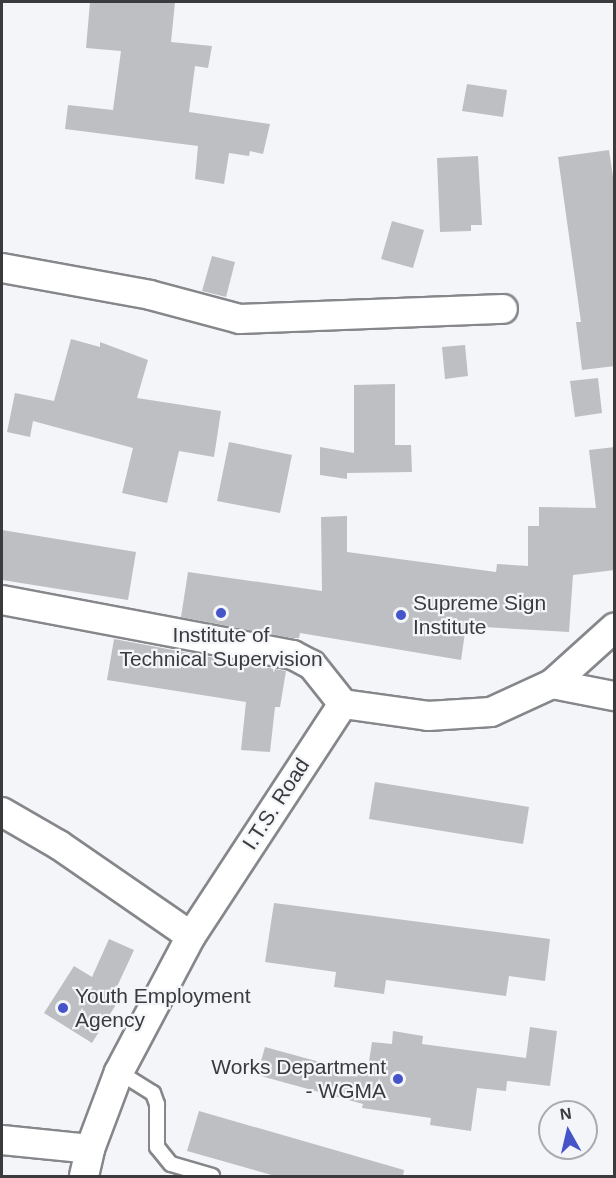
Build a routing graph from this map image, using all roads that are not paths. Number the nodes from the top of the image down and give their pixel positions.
1 (2, 268) edge
2 (503, 309) dead end
3 (2, 600) edge
4 (615, 628) edge
5 (552, 684) junction
6 (615, 696) edge
7 (343, 704) junction
8 (2, 812) edge
9 (191, 936) junction
10 (119, 1072) junction
11 (2, 1140) edge
12 (87, 1163) edge
13 (212, 1176) edge

1 - 2 street
3 - 7 street
4 - 5 street
5 - 6 street
5 - 7 street
7 - 9 street, I.T.S. Road
8 - 9 street
9 - 10 street, I.T.S. Road
10 - 12 street, I.T.S. Road
10 - 13 lane
11 - 12 street

